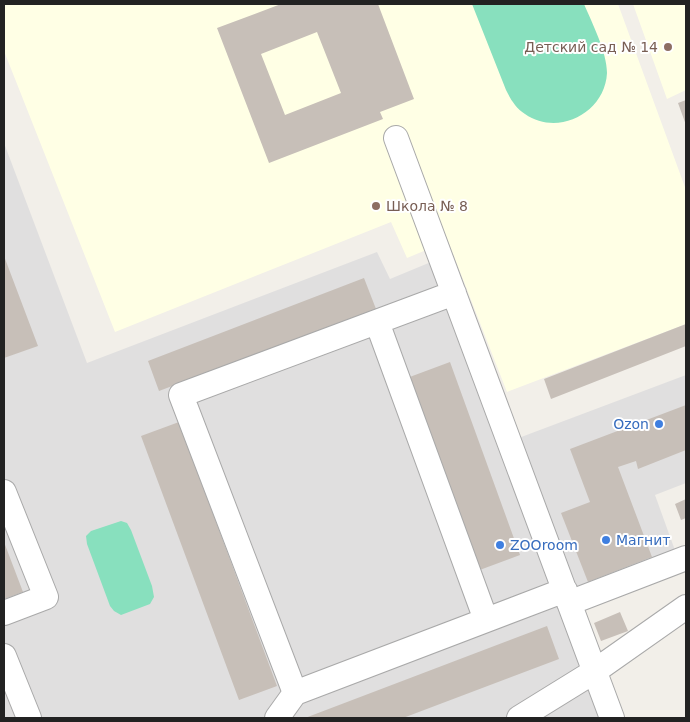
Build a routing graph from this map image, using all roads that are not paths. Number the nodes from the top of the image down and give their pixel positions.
1 (396, 138) dead end
2 (454, 293) junction
3 (377, 322) junction
4 (4, 492) edge
5 (686, 558) edge
6 (567, 596) junction
7 (686, 607) edge
8 (4, 614) edge
9 (486, 620) junction
10 (4, 656) edge
11 (595, 671) junction
12 (295, 693) junction
13 (29, 718) edge
14 (277, 718) edge
15 (519, 718) edge
16 (612, 718) edge

1 - 2 lane
2 - 3 lane
2 - 6 lane
3 - 9 lane
3 - 12 lane
4 - 8 lane
5 - 6 lane
6 - 9 lane
6 - 11 lane
7 - 11 lane
9 - 12 lane
10 - 13 lane
11 - 15 lane
11 - 16 lane
12 - 14 lane

